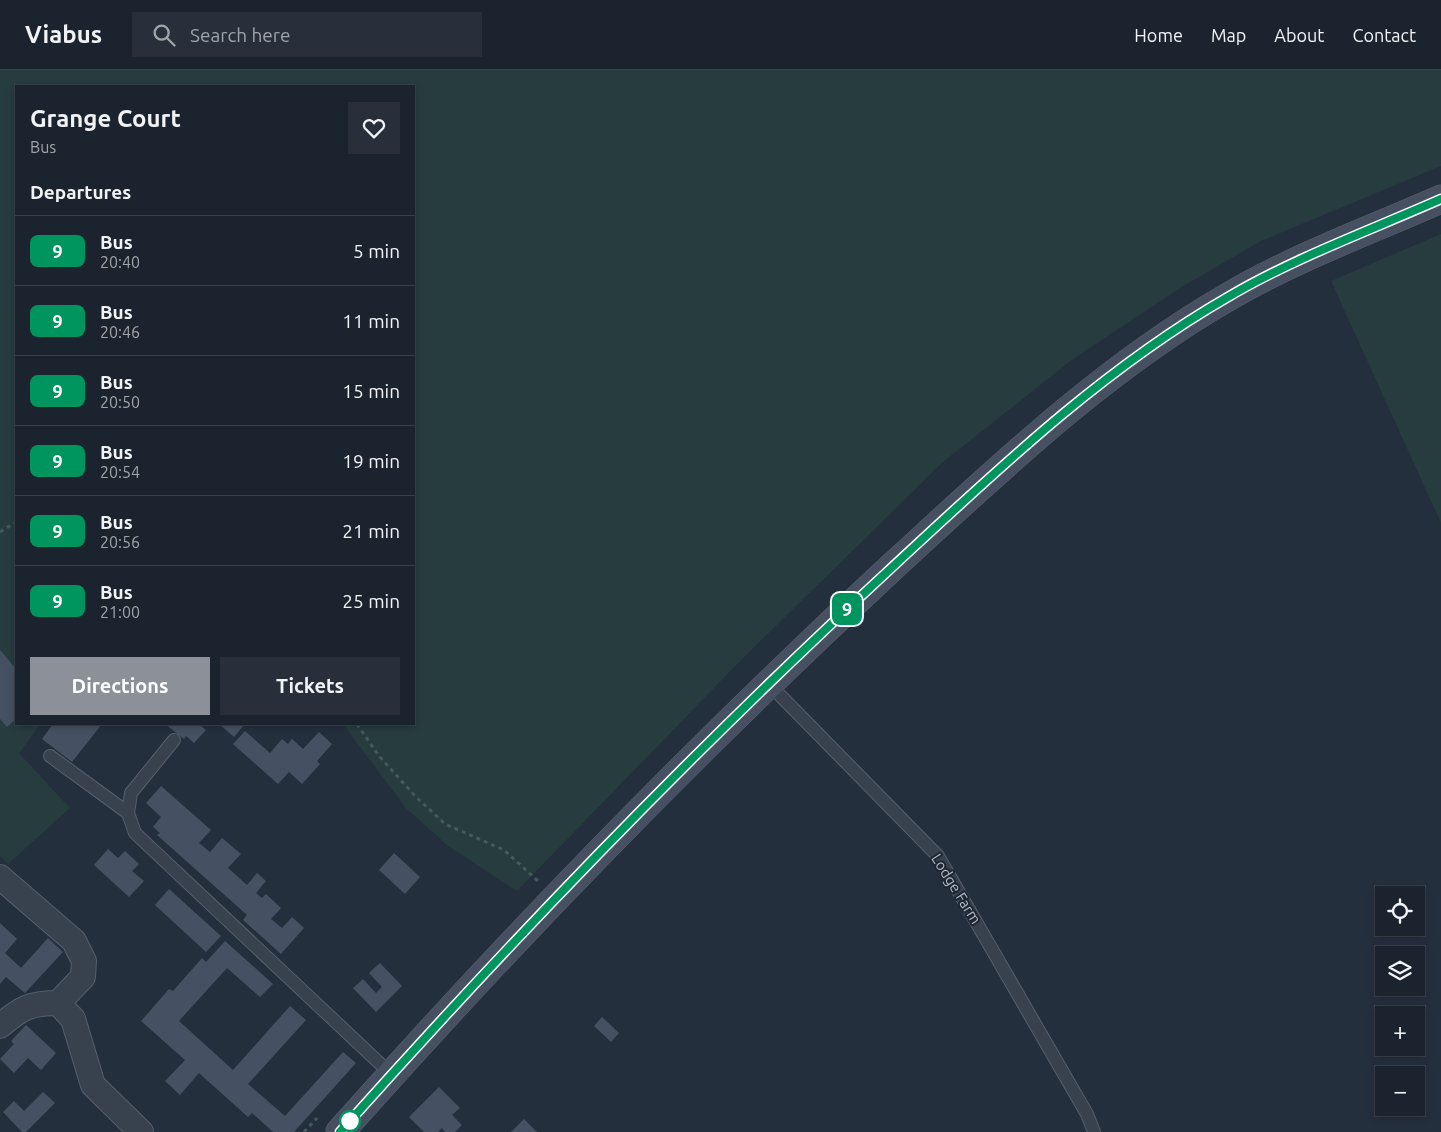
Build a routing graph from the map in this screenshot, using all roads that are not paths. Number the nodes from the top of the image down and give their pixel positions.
1 (1441, 199) edge
2 (768, 683) junction
3 (174, 740) dead end
4 (50, 756) dead end
5 (128, 814) junction
6 (0, 877) edge
7 (58, 1004) junction
8 (0, 1026) edge
9 (391, 1074) junction
10 (141, 1132) edge
11 (340, 1132) edge
12 (1094, 1132) edge

1 - 2 main road
2 - 9 main road
2 - 12 lane, Lodge Farm
3 - 5 lane
4 - 5 lane
5 - 9 lane
6 - 7 street
7 - 8 street
7 - 10 street
9 - 11 main road

